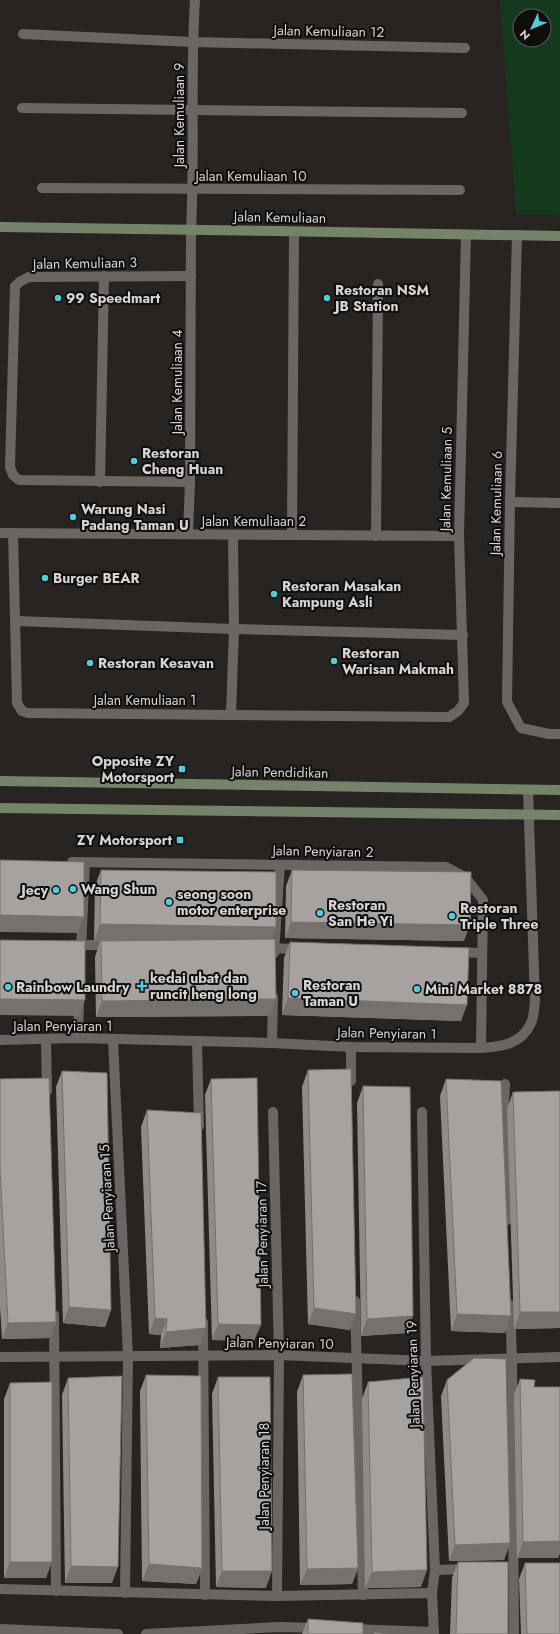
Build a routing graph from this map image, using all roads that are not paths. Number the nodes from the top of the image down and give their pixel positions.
1 (195, 0) edge
2 (24, 34) dead end
3 (192, 42) junction
4 (465, 48) dead end
5 (22, 108) dead end
6 (193, 110) junction
7 (462, 113) dead end
8 (42, 188) dead end
9 (193, 190) junction
10 (460, 190) dead end
11 (0, 227) edge
12 (191, 229) junction
13 (294, 232) junction
14 (466, 235) junction
15 (516, 236) junction
16 (560, 236) edge
17 (104, 276) junction
18 (191, 276) junction
19 (378, 284) dead end
20 (100, 482) junction
21 (190, 482) junction
22 (510, 502) junction
23 (560, 503) edge
24 (0, 533) edge
25 (13, 533) junction
26 (188, 534) junction
27 (233, 535) junction
28 (292, 535) junction
29 (376, 536) junction
30 (459, 536) junction
31 (16, 621) junction
32 (234, 629) junction
33 (462, 635) junction
34 (231, 714) junction
35 (449, 717) joint
36 (560, 734) edge
37 (0, 781) edge
38 (528, 790) junction
39 (560, 790) edge
40 (0, 808) edge
41 (529, 815) junction
42 (560, 815) edge
43 (62, 862) edge
44 (86, 862) junction
45 (280, 865) junction
46 (59, 944) edge
47 (81, 945) junction
48 (120, 946) edge
49 (251, 948) edge
50 (274, 948) junction
51 (306, 949) edge
52 (450, 952) edge
53 (482, 953) junction
54 (81, 961) edge
55 (274, 964) edge
56 (273, 987) edge
57 (80, 992) edge
58 (78, 1038) junction
59 (0, 1040) edge
60 (46, 1040) junction
61 (113, 1040) junction
62 (197, 1042) junction
63 (272, 1043) junction
64 (350, 1048) junction
65 (481, 1048) junction
66 (505, 1084) dead end
67 (351, 1094) edge
68 (48, 1102) edge
69 (273, 1112) dead end
70 (422, 1112) dead end
71 (199, 1138) edge
72 (507, 1232) edge
73 (355, 1291) edge
74 (509, 1294) edge
75 (54, 1307) edge
76 (203, 1313) edge
77 (55, 1356) junction
78 (128, 1356) junction
79 (204, 1356) junction
80 (279, 1356) junction
81 (0, 1357) edge
82 (560, 1357) edge
83 (356, 1358) junction
84 (512, 1359) junction
85 (426, 1360) junction
86 (475, 1569) edge
87 (435, 1570) junction
88 (0, 1589) edge
89 (56, 1591) junction
90 (124, 1593) junction
91 (432, 1593) junction
92 (206, 1595) junction
93 (363, 1595) junction
94 (277, 1596) junction
95 (327, 1628) edge
96 (0, 1629) edge
97 (342, 1629) edge
98 (281, 1630) edge
99 (53, 1632) edge
100 (207, 1633) edge
101 (434, 1633) edge
102 (118, 1634) edge
103 (146, 1634) edge
104 (514, 1634) edge

1 - 3 street, Jalan Kemuliaan 9
2 - 3 street, Jalan Kemuliaan 12
3 - 4 street, Jalan Kemuliaan 12
3 - 6 street, Jalan Kemuliaan 9
5 - 6 street
6 - 7 street
6 - 9 street, Jalan Kemuliaan 9
8 - 9 street, Jalan Kemuliaan 10
9 - 10 street, Jalan Kemuliaan 10
9 - 12 street, Jalan Kemuliaan 9
11 - 12 main road, Jalan Kemuliaan
12 - 13 main road, Jalan Kemuliaan
12 - 18 street, Jalan Kemuliaan 4
13 - 14 main road, Jalan Kemuliaan
13 - 28 street
14 - 15 main road, Jalan Kemuliaan
14 - 30 street, Jalan Kemuliaan 5
15 - 16 main road, Jalan Kemuliaan
15 - 22 street, Jalan Kemuliaan 6
17 - 18 street, Jalan Kemuliaan 3
17 - 20 street
17 - 20 street, Jalan Kemuliaan 3
18 - 21 street, Jalan Kemuliaan 4
19 - 29 street
20 - 21 street, Jalan Kemuliaan 3
21 - 26 street, Jalan Kemuliaan 4
22 - 23 street
22 - 36 street, Jalan Kemuliaan 6
24 - 25 street, Jalan Kemuliaan 2
25 - 26 street, Jalan Kemuliaan 2
25 - 31 street, Jalan Kemuliaan 1
26 - 27 street, Jalan Kemuliaan 2
27 - 28 street, Jalan Kemuliaan 2
27 - 32 street
28 - 29 street, Jalan Kemuliaan 2
29 - 30 street, Jalan Kemuliaan 2
30 - 33 street, Jalan Kemuliaan 5
31 - 32 street
31 - 34 street, Jalan Kemuliaan 1
32 - 33 street
32 - 34 street
33 - 35 street, Jalan Kemuliaan 5
34 - 35 street, Jalan Kemuliaan 1
37 - 38 main road, Jalan Pendidikan
38 - 39 main road, Jalan Pendidikan
38 - 41 street, Jalan Penyiaran 1
40 - 41 main road
41 - 42 main road
41 - 65 street, Jalan Penyiaran 1
43 - 44 street, Jalan Penyiaran 2
44 - 45 street, Jalan Penyiaran 2
44 - 47 street
45 - 50 street
45 - 53 street, Jalan Penyiaran 2
46 - 47 street
47 - 48 street
47 - 54 street
49 - 50 street
50 - 51 street
50 - 55 street
52 - 53 street
53 - 65 street, Jalan Penyiaran 2
56 - 63 street
57 - 58 street
58 - 60 street, Jalan Penyiaran 1
58 - 61 street, Jalan Penyiaran 1
59 - 60 street, Jalan Penyiaran 1
60 - 68 street
61 - 62 street, Jalan Penyiaran 1
61 - 78 street, Jalan Penyiaran 15
62 - 63 street, Jalan Penyiaran 1
62 - 71 street
63 - 64 street, Jalan Penyiaran 1
64 - 65 street, Jalan Penyiaran 1
64 - 67 street
66 - 72 street
69 - 80 street, Jalan Penyiaran 17
70 - 85 street, Jalan Penyiaran 19
73 - 83 street
74 - 84 street
75 - 77 street
76 - 79 street
77 - 78 street, Jalan Penyiaran 10
77 - 81 street, Jalan Penyiaran 10
77 - 89 street
78 - 79 street, Jalan Penyiaran 10
78 - 90 street, Jalan Penyiaran 15
79 - 80 street, Jalan Penyiaran 10
79 - 92 street
80 - 83 street, Jalan Penyiaran 10
80 - 94 street, Jalan Penyiaran 18
82 - 84 street, Jalan Penyiaran 10
83 - 85 street, Jalan Penyiaran 10
83 - 93 street
84 - 85 street, Jalan Penyiaran 10
84 - 104 street
85 - 87 street, Jalan Penyiaran 19
86 - 87 street
87 - 91 street, Jalan Penyiaran 19
88 - 89 street
89 - 90 street
90 - 92 street
91 - 93 street
91 - 101 street, Jalan Penyiaran 19
92 - 94 street
93 - 94 street
95 - 98 street
96 - 99 street
97 - 101 street
98 - 100 street
99 - 102 street
100 - 103 street

